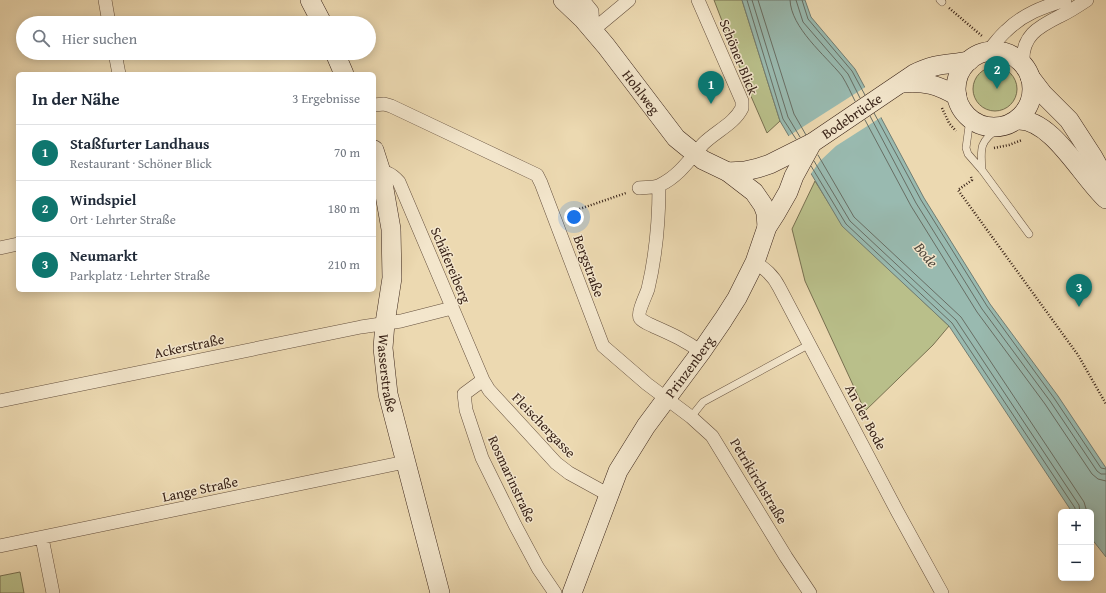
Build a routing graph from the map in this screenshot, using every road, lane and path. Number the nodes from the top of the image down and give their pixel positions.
1 (105, 0) edge
2 (310, 0) edge
3 (563, 0) edge
4 (584, 0) edge
5 (629, 0) edge
6 (698, 0) edge
7 (1065, 0) edge
8 (1086, 0) edge
9 (941, 1) edge
10 (108, 16) edge
11 (318, 16) edge
12 (593, 30) junction
13 (986, 45) junction
14 (116, 60) edge
15 (338, 60) edge
16 (969, 61) junction
17 (1027, 70) junction
18 (119, 72) edge
19 (343, 72) edge
20 (897, 87) junction
21 (957, 96) junction
22 (376, 105) edge
23 (967, 116) junction
24 (1018, 120) junction
25 (1000, 127) junction
26 (812, 144) junction
27 (695, 155) junction
28 (376, 161) edge
29 (982, 170) junction
30 (378, 172) edge
31 (728, 172) junction
32 (969, 174) dead end
33 (1106, 180) edge
34 (659, 186) junction
35 (639, 188) joint
36 (1106, 200) edge
37 (554, 218) junction
38 (767, 227) junction
39 (1029, 234) dead end
40 (16, 244) edge
41 (0, 248) edge
42 (755, 262) junction
43 (452, 308) junction
44 (385, 323) junction
45 (810, 344) junction
46 (701, 352) junction
47 (483, 380) junction
48 (667, 399) junction
49 (0, 401) edge
50 (1106, 404) edge
51 (690, 417) junction
52 (405, 462) junction
53 (609, 495) junction
54 (42, 538) junction
55 (0, 546) edge
56 (53, 593) edge
57 (440, 593) edge
58 (554, 593) edge
59 (572, 593) edge
60 (810, 593) edge
61 (942, 593) edge

1 - 10 street
2 - 11 main road
3 - 12 main road, Hohlweg
4 - 12 street
5 - 12 street
6 - 27 street, Schöner Blick
7 - 13 street
8 - 17 street
9 - 13 path
12 - 27 main road, Hohlweg
13 - 16 main road
13 - 17 main road
14 - 18 street
15 - 19 main road
16 - 20 main road, Bodebrücke
16 - 21 main road
17 - 24 main road
17 - 33 main road
20 - 21 main road
20 - 26 main road, Bodebrücke
21 - 23 main road
22 - 37 street, Bergstraße
23 - 25 main road
23 - 29 lane
24 - 25 main road
24 - 36 main road
25 - 29 lane
26 - 31 main road, Hohlweg
26 - 38 main road, Prinzenberg
27 - 31 main road, Hohlweg
27 - 34 street
28 - 30 main road, Wasserstraße
29 - 39 lane
30 - 43 street, Schäfereiberg
30 - 44 main road, Wasserstraße
31 - 38 main road, Hohlweg
32 - 50 path
34 - 35 street
34 - 46 street
35 - 37 path
37 - 48 street, Bergstraße
38 - 42 main road, Prinzenberg
40 - 41 street
42 - 45 street, An der Bode
42 - 46 main road, Prinzenberg
43 - 44 street, Ackerstraße
43 - 47 street, Schäfereiberg
44 - 49 street, Ackerstraße
44 - 52 main road, Wasserstraße
45 - 51 lane
45 - 61 street, An der Bode
46 - 48 main road, Prinzenberg
47 - 53 street, Fleischergasse
47 - 58 street, Rosmarinstraße
48 - 51 street, Petrikirchstraße
48 - 53 main road, Prinzenberg
51 - 60 street, Petrikirchstraße
52 - 54 street, Lange Straße
52 - 57 main road, Wasserstraße
53 - 59 main road, Prinzenberg
54 - 55 street, Lange Straße
54 - 56 street

